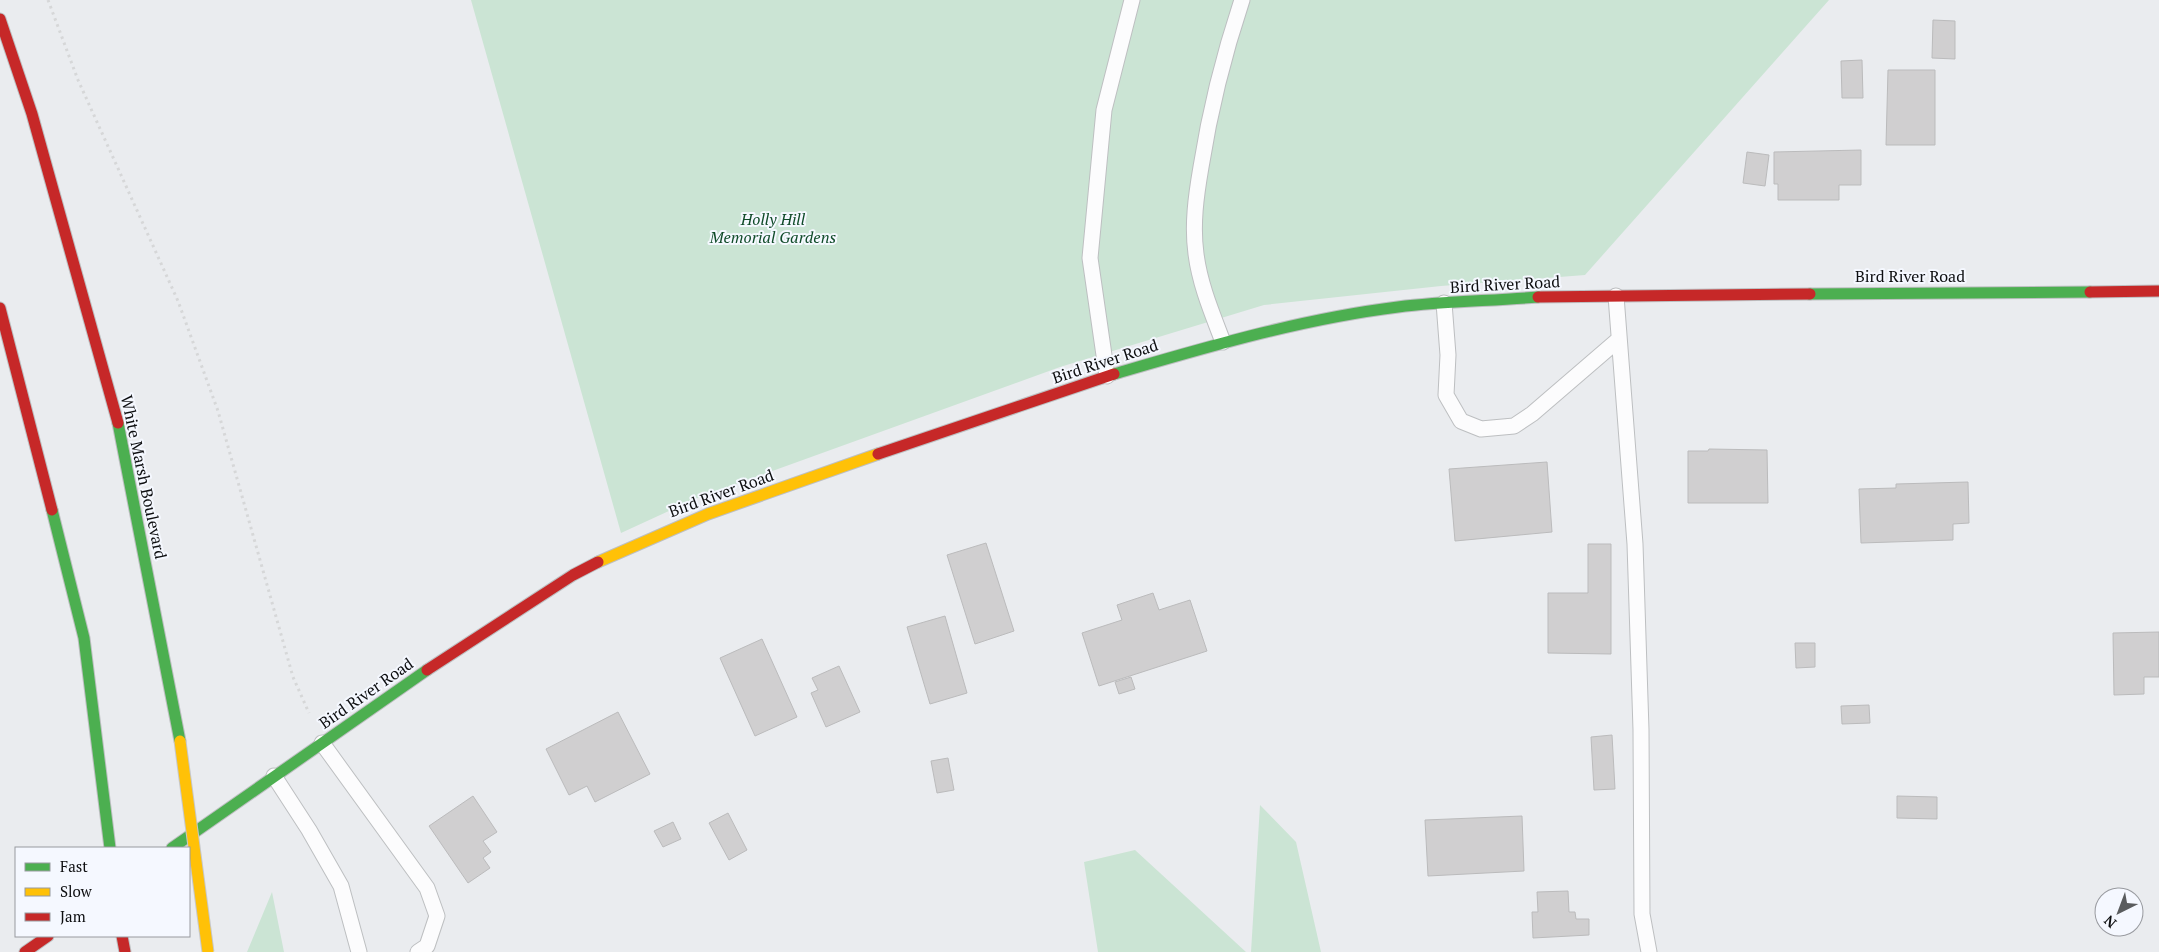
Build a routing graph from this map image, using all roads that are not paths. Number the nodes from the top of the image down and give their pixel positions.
1 (1132, 0) edge
2 (1242, 0) edge
3 (0, 19) edge
4 (2159, 291) edge
5 (1616, 296) junction
6 (1444, 303) junction
7 (0, 308) edge
8 (1618, 340) junction
9 (1223, 342) junction
10 (1107, 376) junction
11 (322, 743) junction
12 (274, 776) junction
13 (110, 847) edge
14 (173, 847) edge
15 (47, 937) edge
16 (122, 937) edge
17 (25, 952) edge
18 (124, 952) edge
19 (208, 952) edge
20 (359, 952) edge
21 (418, 952) edge
22 (1649, 952) edge

1 - 10 lane
2 - 9 lane
3 - 19 street, White Marsh Boulevard, bridge
4 - 5 street, Bird River Road
5 - 6 street, Bird River Road
5 - 8 lane
6 - 8 lane
6 - 9 street, Bird River Road
7 - 13 street
8 - 22 lane
9 - 10 street, Bird River Road
10 - 11 street, Bird River Road
11 - 12 street, Bird River Road
11 - 21 lane
12 - 14 street, Bird River Road
12 - 20 lane
15 - 17 street
16 - 18 street

